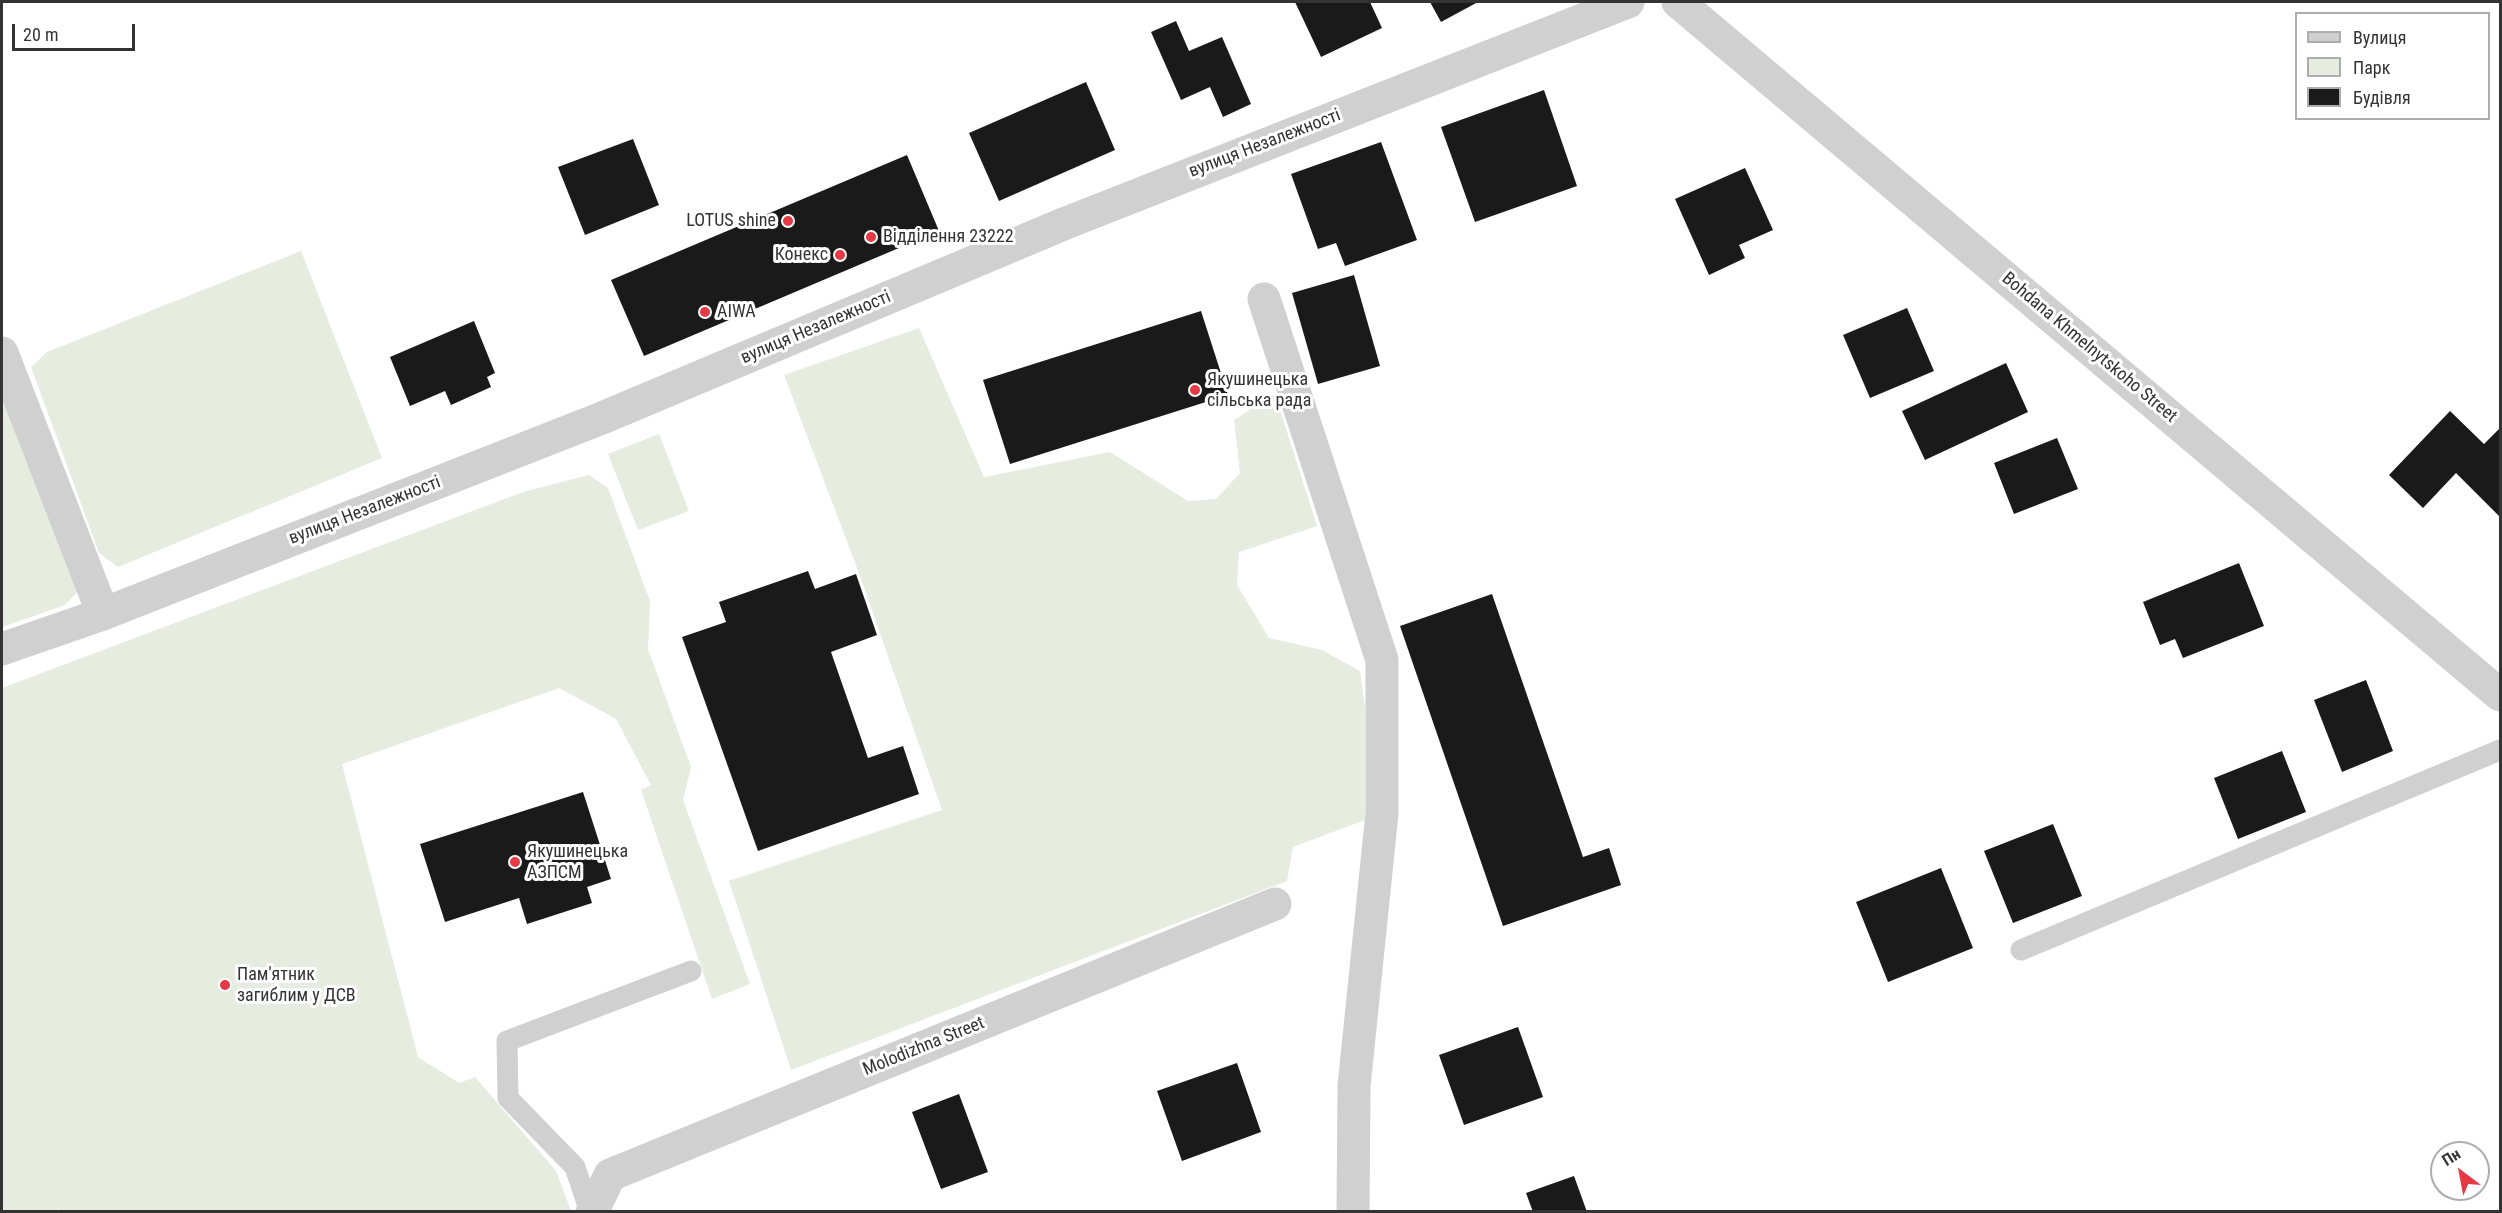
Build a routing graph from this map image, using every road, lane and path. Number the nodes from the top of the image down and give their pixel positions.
1 (1628, 2) edge
2 (1678, 2) edge
3 (1264, 299) dead end
4 (2, 353) edge
5 (103, 614) junction
6 (2, 649) edge
7 (2500, 695) edge
8 (2500, 750) edge
9 (1275, 904) dead end
10 (2021, 950) dead end
11 (691, 971) dead end
12 (591, 1212) edge
13 (1353, 1212) edge

1 - 5 street, вулиця Незалежності
2 - 7 street, Bohdana Khmelnytskoho Street
3 - 13 street
4 - 5 street
5 - 6 street, вулиця Незалежності
8 - 10 lane
9 - 12 street, Molodizhna Street
11 - 12 lane

